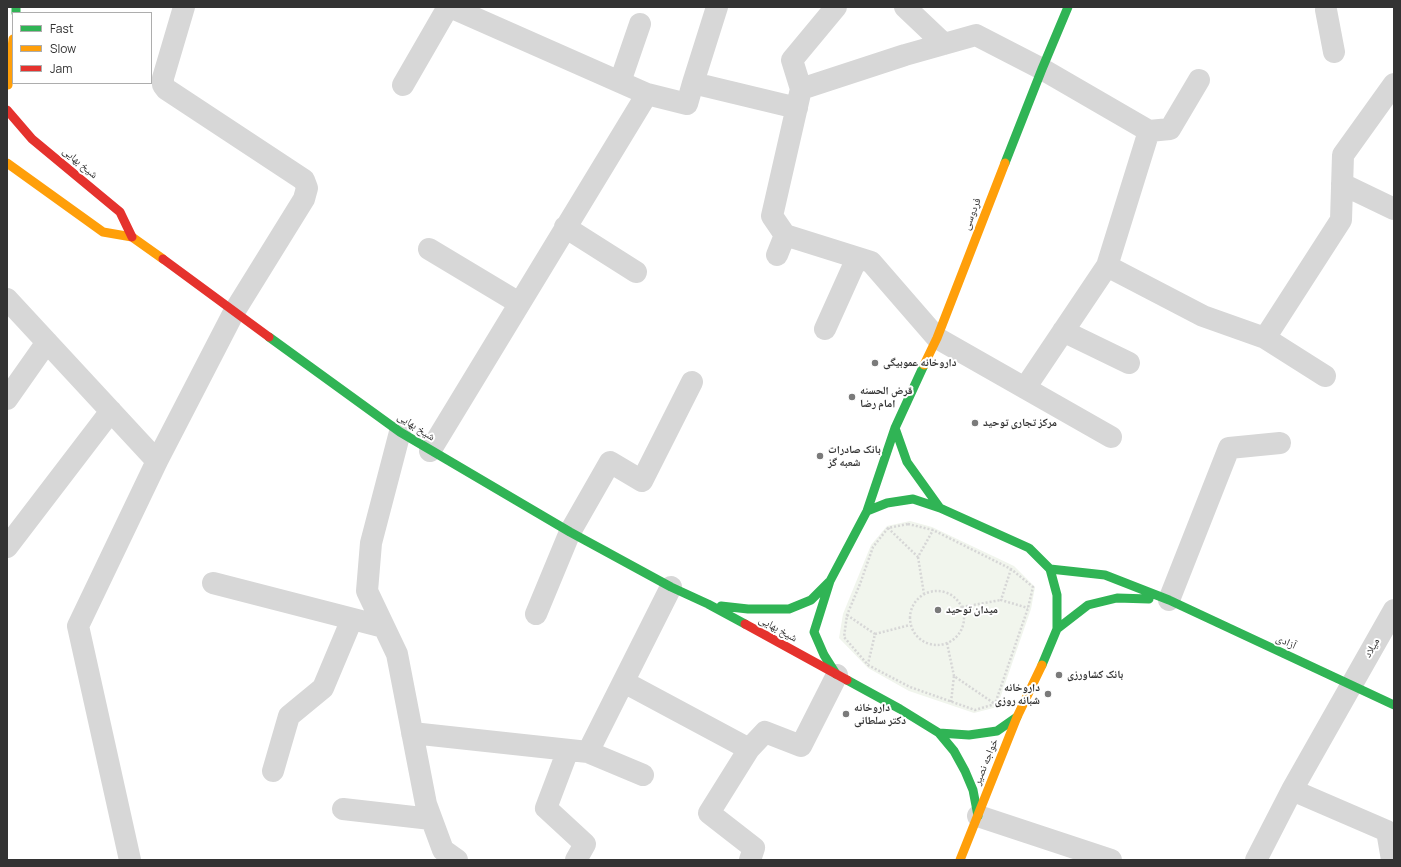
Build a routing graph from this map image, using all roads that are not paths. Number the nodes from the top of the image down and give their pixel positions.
1 (184, 7) edge
2 (449, 7) edge
3 (717, 7) edge
4 (836, 7) edge
5 (905, 7) edge
6 (1068, 7) edge
7 (1324, 8) edge
8 (640, 24) dead end
9 (944, 44) junction
10 (12, 49) edge
11 (1334, 52) dead end
12 (1042, 69) junction
13 (1199, 80) dead end
14 (620, 82) junction
15 (693, 83) junction
16 (1394, 84) edge
17 (403, 85) dead end
18 (8, 91) edge
19 (646, 94) junction
20 (799, 98) junction
21 (7, 109) edge
22 (1149, 131) junction
23 (7, 163) edge
24 (1342, 184) junction
25 (1394, 209) edge
26 (565, 227) junction
27 (132, 237) junction
28 (429, 249) dead end
29 (856, 258) junction
30 (1107, 266) junction
31 (636, 272) dead end
32 (7, 299) edge
33 (519, 303) junction
34 (234, 312) junction
35 (825, 329) dead end
36 (1063, 331) junction
37 (937, 338) junction
38 (1265, 338) junction
39 (47, 342) junction
40 (1129, 363) dead end
41 (1325, 376) dead end
42 (692, 382) dead end
43 (1025, 388) junction
44 (7, 399) edge
45 (111, 411) junction
46 (895, 428) junction
47 (400, 432) junction
48 (1111, 437) dead end
49 (1280, 443) dead end
50 (430, 451) junction
51 (157, 461) junction
52 (940, 508) junction
53 (867, 511) junction
54 (570, 532) junction
55 (7, 547) edge
56 (1050, 569) junction
57 (830, 581) junction
58 (213, 583) dead end
59 (671, 587) junction
60 (1169, 600) junction
61 (708, 604) junction
62 (1394, 610) edge
63 (536, 614) dead end
64 (352, 619) junction
65 (384, 627) junction
66 (1057, 629) junction
67 (837, 675) junction
68 (624, 682) junction
69 (1351, 686) junction
70 (1394, 706) edge
71 (1017, 717) junction
72 (412, 733) junction
73 (938, 733) junction
74 (749, 748) junction
75 (578, 751) junction
76 (273, 771) dead end
77 (643, 775) dead end
78 (1292, 790) junction
79 (343, 808) dead end
80 (978, 816) junction
81 (431, 819) junction
82 (130, 860) edge
83 (457, 860) edge
84 (576, 860) edge
85 (750, 860) edge
86 (960, 860) edge
87 (1111, 860) edge
88 (1256, 860) edge
89 (1392, 860) edge

1 - 34 street
2 - 14 street
2 - 17 street
3 - 15 street
4 - 20 street
5 - 9 street
6 - 12 street, فردوسی
7 - 11 street
8 - 14 street
9 - 12 street
9 - 20 street
10 - 18 street
12 - 22 street
12 - 37 street, فردوسی
13 - 22 street
14 - 19 street
15 - 19 street
15 - 20 street
16 - 24 street
18 - 21 street
19 - 26 street
20 - 29 street
21 - 27 street, شیخ بهایی
22 - 30 street
23 - 27 street, شیخ بهایی
24 - 25 street
24 - 38 street
26 - 31 street
26 - 33 street
27 - 34 street, شیخ بهایی
28 - 33 street
29 - 35 street
29 - 37 street
30 - 36 street
30 - 38 street
32 - 39 street
33 - 50 street
34 - 47 street, شیخ بهایی
34 - 51 street
36 - 40 street
36 - 43 street
37 - 43 street
37 - 46 street, فردوسی
38 - 41 street
39 - 44 street
39 - 45 street
42 - 54 street
43 - 48 street
45 - 51 street
45 - 55 street
46 - 52 street
46 - 53 street, فردوسی
47 - 50 street, شیخ بهایی
47 - 65 street
49 - 60 street
50 - 54 street, شیخ بهایی
51 - 82 street
52 - 53 street
52 - 56 street
53 - 57 street
54 - 59 street, شیخ بهایی
54 - 63 street
56 - 60 street, آزادی
56 - 66 street
57 - 61 street, شیخ بهایی
57 - 67 street
58 - 64 street
59 - 61 street, شیخ بهایی
59 - 68 street
60 - 66 street, آزادی
60 - 69 street, آزادی
61 - 67 street, شیخ بهایی
62 - 69 street, میلاد
64 - 65 street
64 - 76 street
65 - 72 street
66 - 71 street
67 - 73 street
67 - 74 street
68 - 74 street
68 - 75 street
69 - 70 street, آزادی
69 - 78 street, میلاد
71 - 73 street
71 - 80 street, خواجه نصیر
72 - 75 street
72 - 81 street
73 - 80 street, خواجه نصیر
74 - 85 street
75 - 77 street
75 - 84 street
78 - 88 street, میلاد
78 - 89 street
79 - 81 street
80 - 86 street, خواجه نصیر
80 - 87 street
81 - 83 street

